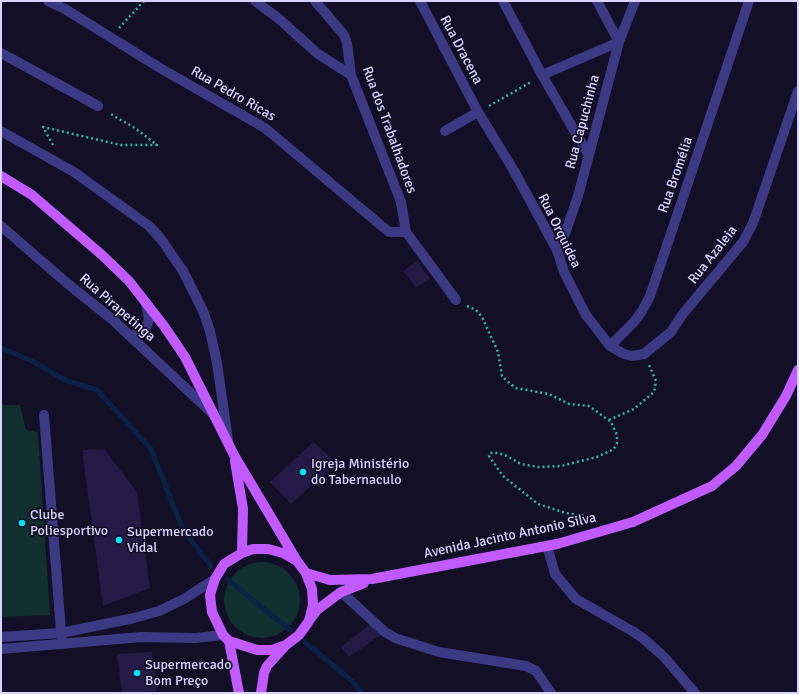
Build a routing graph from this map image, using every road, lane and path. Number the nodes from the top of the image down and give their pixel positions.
1 (48, 1) edge
2 (144, 1) edge
3 (255, 1) edge
4 (315, 1) edge
5 (420, 1) edge
6 (503, 1) edge
7 (597, 1) edge
8 (635, 1) edge
9 (749, 1) edge
10 (66, 5) edge
11 (110, 37) junction
12 (619, 42) junction
13 (1, 53) edge
14 (351, 75) junction
15 (542, 75) junction
16 (798, 91) edge
17 (98, 106) joint
18 (478, 112) junction
19 (1, 131) edge
20 (445, 131) dead end
21 (588, 154) junction
22 (63, 166) junction
23 (1, 176) edge
24 (1, 226) edge
25 (406, 232) junction
26 (557, 250) junction
27 (456, 300) dead end
28 (146, 303) junction
29 (476, 310) dead end
30 (127, 334) junction
31 (610, 346) junction
32 (644, 354) junction
33 (798, 370) edge
34 (212, 413) junction
35 (44, 414) dead end
36 (609, 420) junction
37 (228, 444) junction
38 (234, 455) junction
39 (557, 510) dead end
40 (547, 546) junction
41 (242, 553) junction
42 (297, 561) junction
43 (306, 573) junction
44 (214, 579) junction
45 (374, 579) junction
46 (341, 592) junction
47 (309, 621) junction
48 (61, 633) junction
49 (1, 637) edge
50 (226, 638) junction
51 (62, 644) junction
52 (286, 645) junction
53 (1, 649) edge
54 (239, 693) edge
55 (261, 693) edge
56 (551, 693) edge
57 (695, 693) edge

1 - 10 street, Rua Pedro Ricas
2 - 11 path
3 - 14 street
4 - 14 street, Rua dos Trabalhadores
5 - 18 street, Rua Dracena
6 - 15 street
7 - 12 street
8 - 12 street, Rua Capuchinha
9 - 31 street, Rua Bromélia
10 - 11 street, Rua Pedro Ricas
11 - 25 street, Rua Pedro Ricas
12 - 15 street
12 - 21 street, Rua Capuchinha
13 - 17 street
14 - 25 street, Rua dos Trabalhadores
15 - 18 path
15 - 21 street
16 - 32 street, Rua Azaleia
17 - 22 path
18 - 20 street
18 - 26 street, Rua Orquidea
19 - 22 street
21 - 26 street, Rua Capuchinha
22 - 37 street
23 - 28 main road
24 - 30 street, Rua Pirapetinga
25 - 27 street
26 - 31 street, Rua Orquidea
28 - 30 street
28 - 34 main road
29 - 36 path
30 - 34 street, Rua Pirapetinga
31 - 32 street, Rua Orquidea
32 - 36 path
33 - 40 main road, Avenida Jacinto Antonio Silva
34 - 37 main road
35 - 48 street
36 - 39 path
37 - 38 main road
38 - 41 main road
38 - 42 main road
40 - 45 main road, Avenida Jacinto Antonio Silva
40 - 57 street
41 - 42 main road
41 - 44 main road
42 - 43 main road
43 - 45 main road
43 - 47 main road
44 - 48 street
44 - 50 main road
45 - 46 main road
46 - 47 main road
46 - 56 street
47 - 52 main road
48 - 49 street
48 - 51 street
50 - 51 street
50 - 52 main road
50 - 54 main road
51 - 53 street
52 - 55 main road

